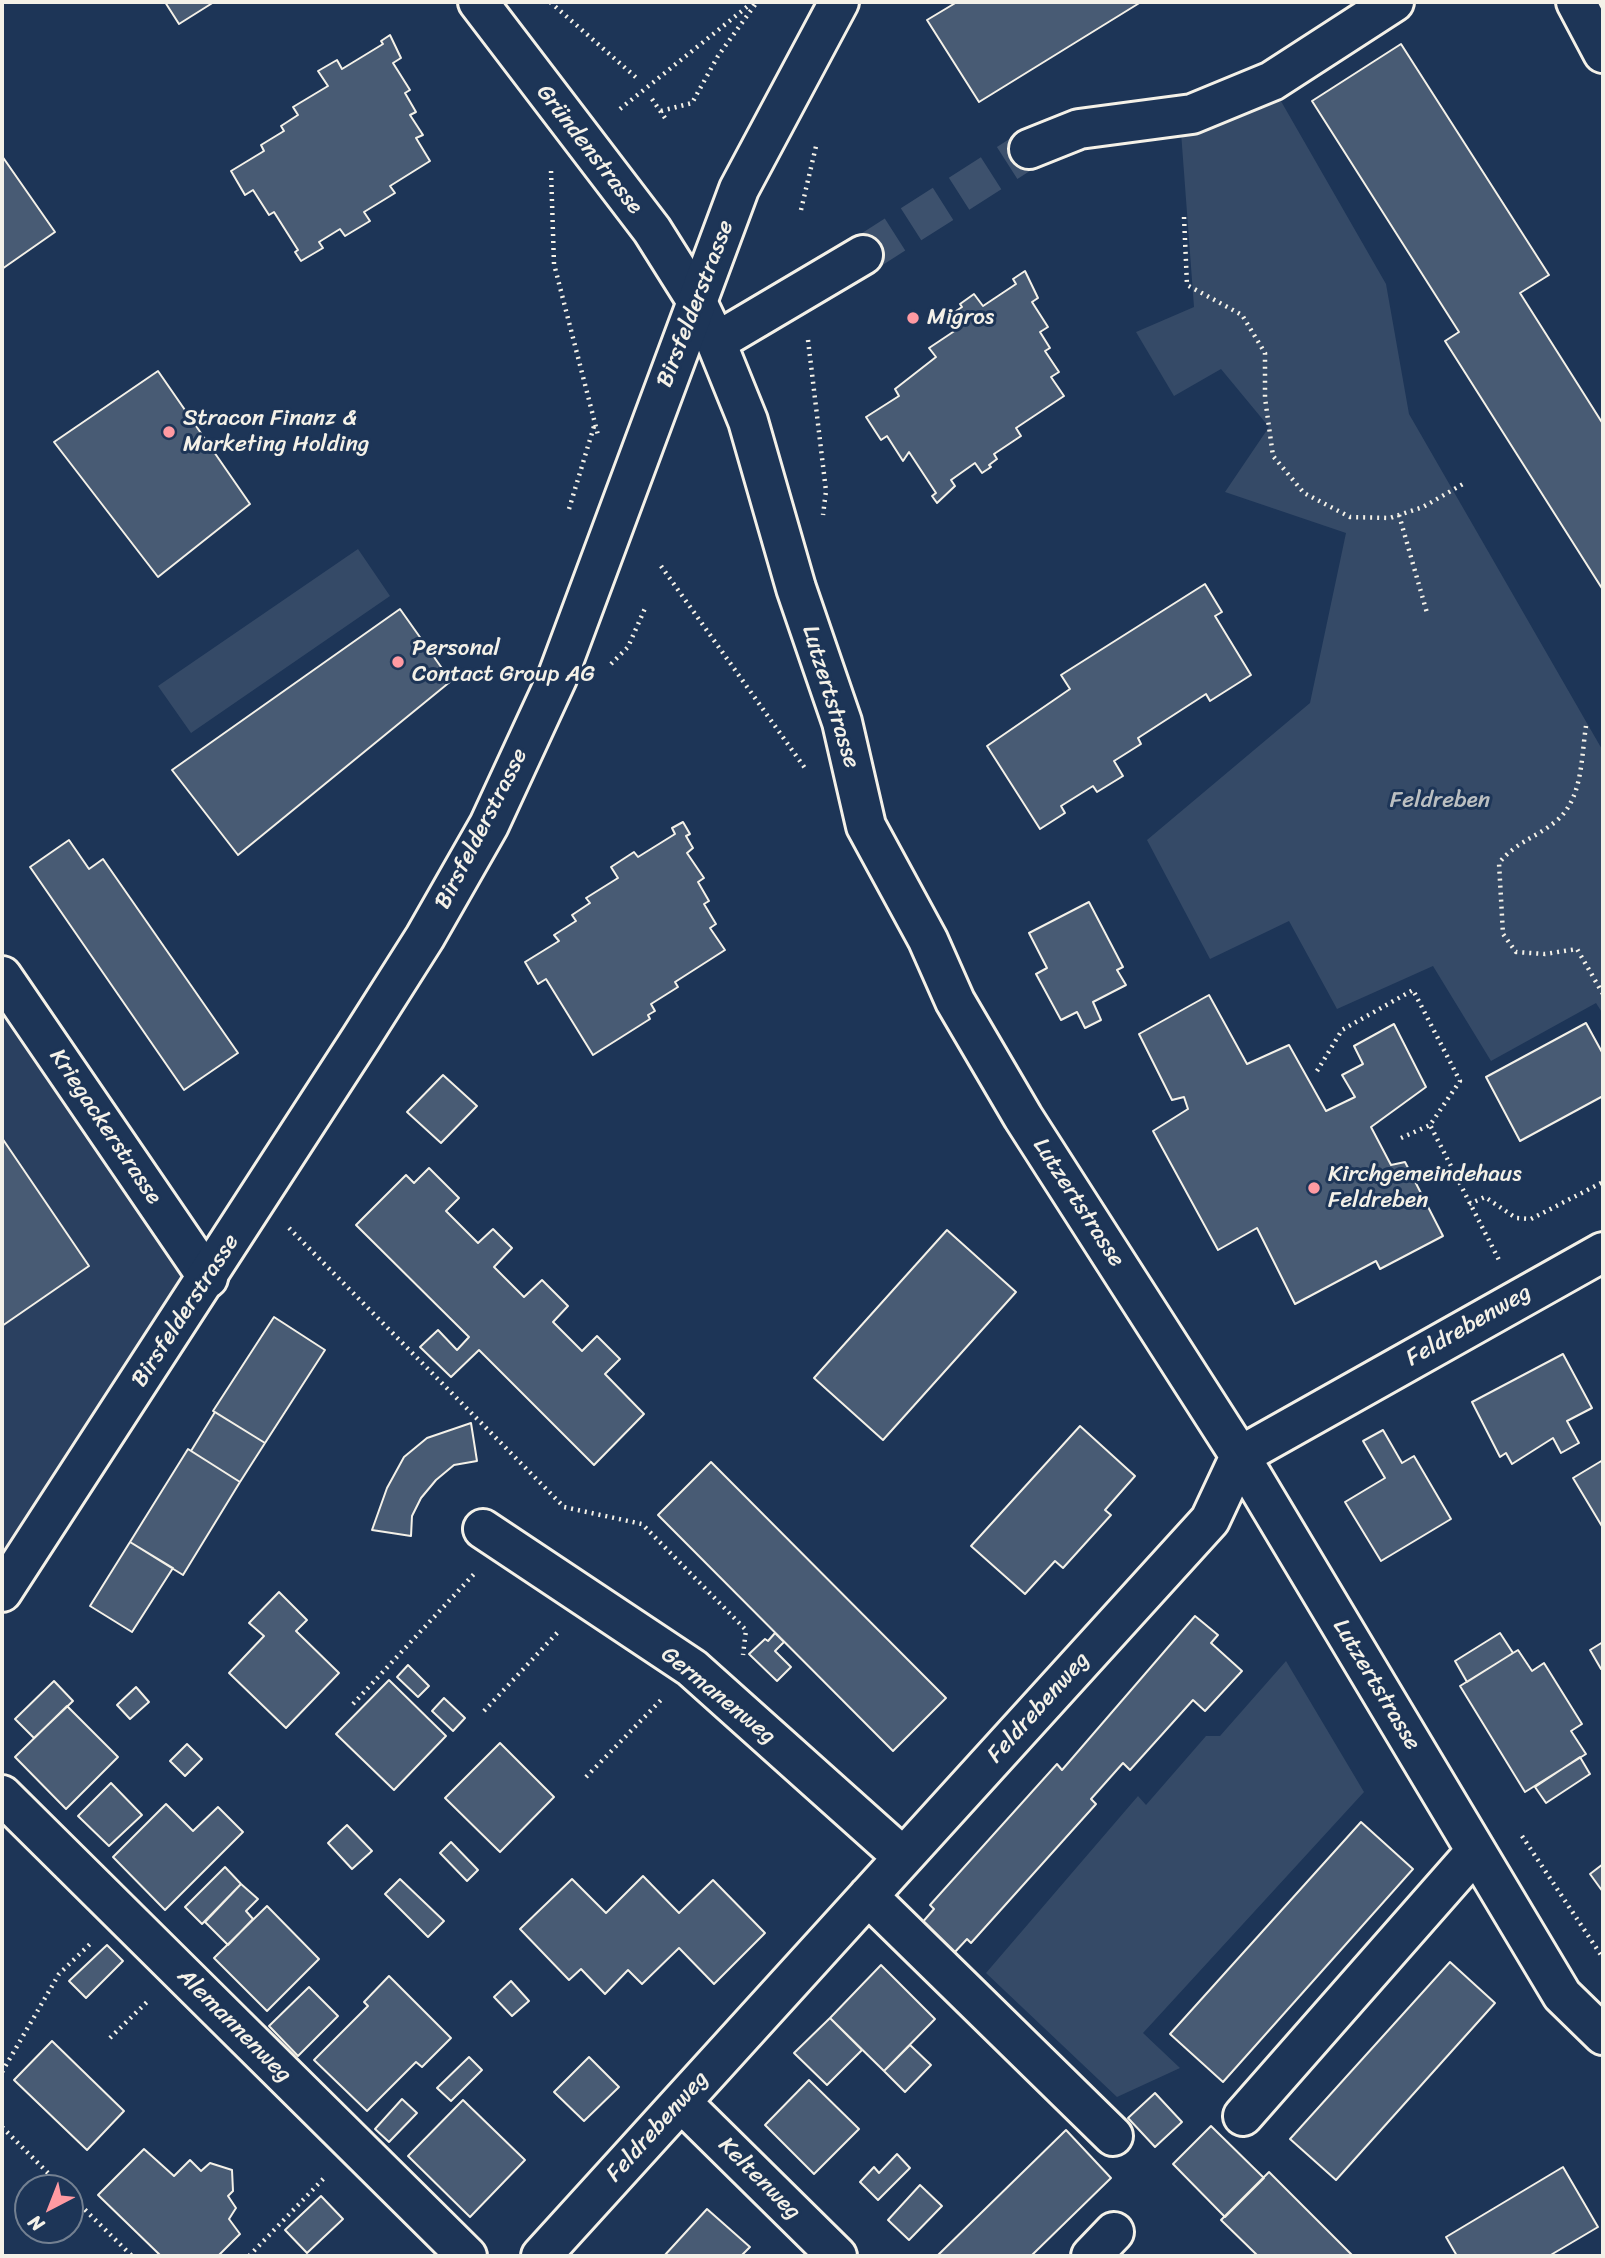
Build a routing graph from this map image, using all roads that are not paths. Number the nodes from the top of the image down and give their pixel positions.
1 (478, 2) edge
2 (839, 2) edge
3 (1394, 2) edge
4 (1576, 2) edge
5 (1603, 52) edge
6 (1029, 149) tunnel mouth
7 (863, 255) tunnel mouth
8 (696, 300) junction
9 (716, 341) junction
10 (2, 976) edge
11 (1598, 1267) edge
12 (208, 1278) junction
13 (1240, 1456) junction
14 (493, 1536) road end
15 (2, 1592) edge
16 (2, 1796) edge
17 (1476, 1851) junction
18 (903, 1857) junction
19 (868, 1896) junction
20 (1603, 2035) edge
21 (681, 2102) junction
22 (1243, 2116) dead end
23 (1113, 2136) dead end
24 (467, 2256) edge
25 (541, 2256) edge
26 (837, 2256) edge

1 - 8 street, Gründenstrasse
2 - 8 street, Birsfelderstrasse
3 - 6 street
4 - 5 street
7 - 9 street
8 - 9 street, Lutzertstrasse
8 - 12 street, Birsfelderstrasse
9 - 13 street, Lutzertstrasse
10 - 12 street, Kriegackerstrasse
11 - 13 street, Feldrebenweg
12 - 15 street, Birsfelderstrasse
13 - 17 street, Lutzertstrasse
13 - 18 street, Feldrebenweg
14 - 18 street, Germanenweg
16 - 24 street, Alemannenweg
17 - 20 street, Lutzertstrasse
17 - 22 street
18 - 19 street, Feldrebenweg
19 - 21 street, Feldrebenweg
19 - 23 street
21 - 25 street, Feldrebenweg
21 - 26 street, Keltenweg

